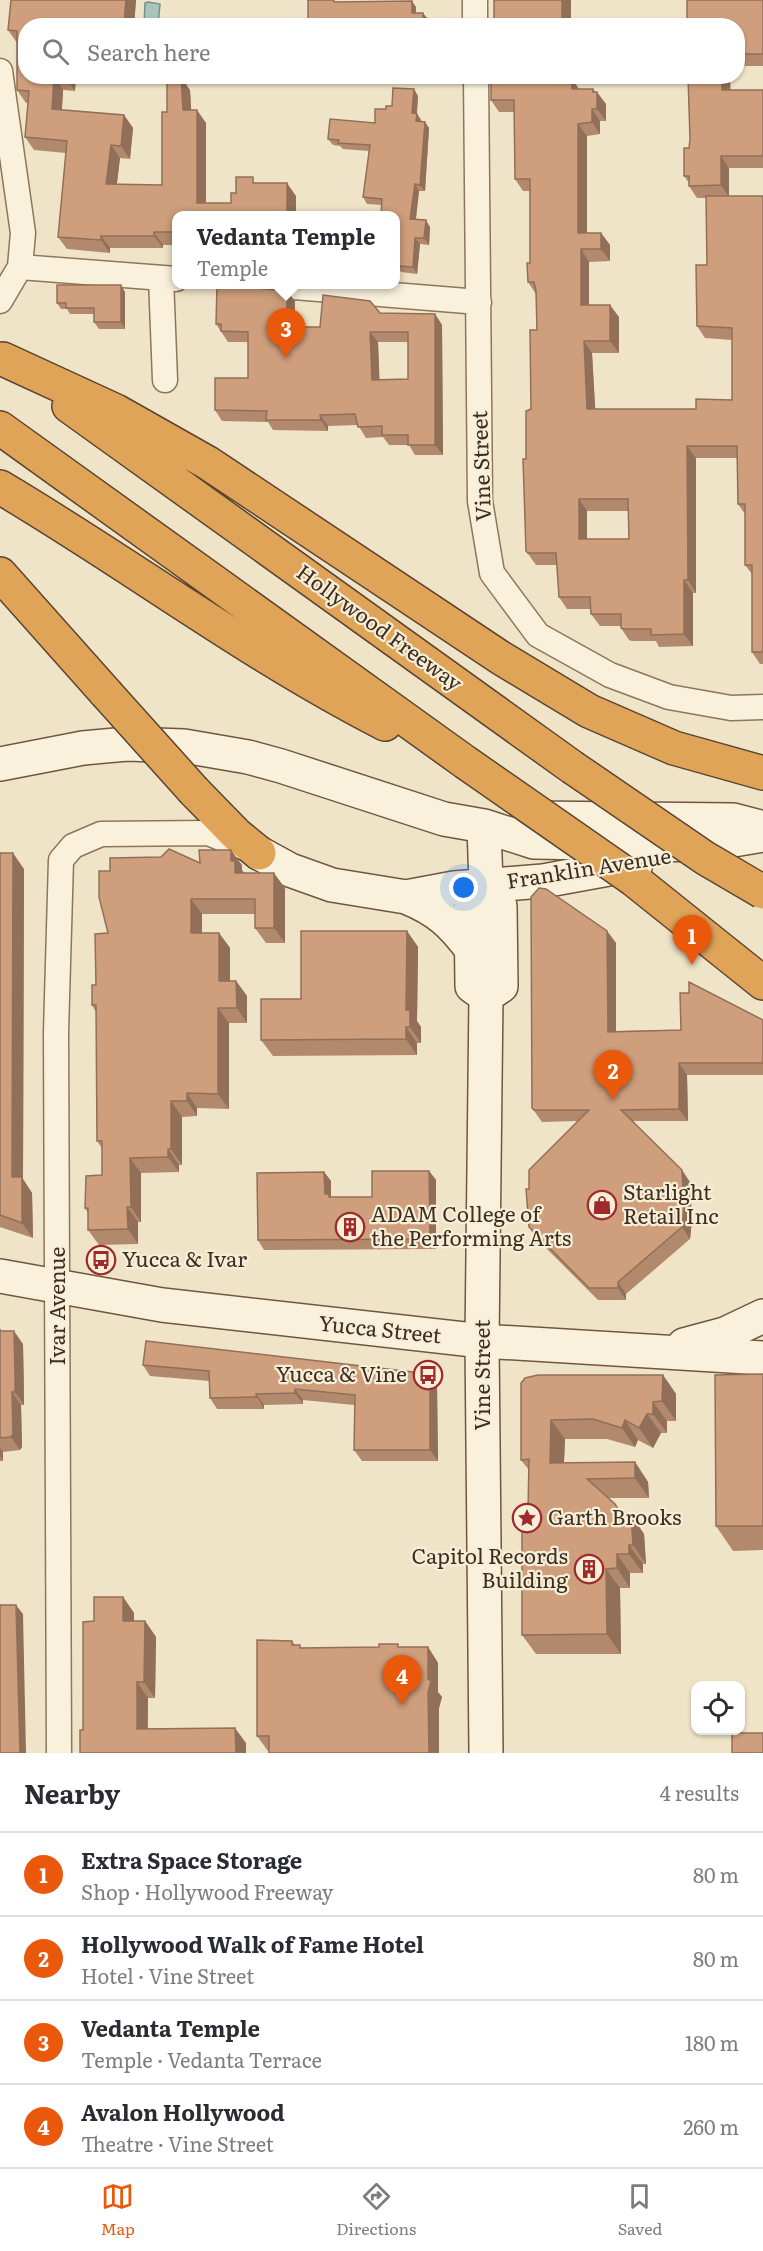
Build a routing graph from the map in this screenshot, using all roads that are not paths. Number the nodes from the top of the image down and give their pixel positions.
1 (475, 0) edge
2 (475, 18) edge
3 (0, 71) edge
4 (476, 84) edge
5 (20, 267) junction
6 (169, 278) edge
7 (309, 289) edge
8 (0, 302) edge
9 (479, 302) junction
10 (2, 358) edge
11 (165, 380) dead end
12 (0, 428) edge
13 (0, 487) edge
14 (0, 574) edge
15 (763, 707) edge
16 (465, 762) junction
17 (0, 764) edge
18 (763, 773) edge
19 (484, 826) junction
20 (763, 827) edge
21 (763, 835) edge
22 (704, 845) junction
23 (259, 853) junction
24 (61, 860) joint
25 (633, 879) junction
26 (486, 885) junction
27 (763, 892) edge
28 (406, 897) junction
29 (472, 950) junction
30 (763, 958) edge
31 (763, 983) edge
32 (486, 996) junction
33 (0, 1276) edge
34 (59, 1287) junction
35 (763, 1316) edge
36 (482, 1341) junction
37 (620, 1350) junction
38 (763, 1358) edge
39 (59, 1753) edge
40 (486, 1753) edge

1 - 2 street
3 - 5 street
4 - 9 street, Vine Street
5 - 6 street
5 - 8 street
6 - 11 street
7 - 9 street
9 - 15 street, Vine Street
10 - 18 highway
10 - 27 highway, Hollywood Freeway, bridge
12 - 16 highway
13 - 16 highway
14 - 23 highway, bridge
16 - 25 highway, bridge
17 - 19 main road, Franklin Avenue
19 - 20 main road, Franklin Avenue
19 - 22 main road, Franklin Avenue
19 - 26 main road
21 - 22 main road, Franklin Avenue
22 - 26 main road, Franklin Avenue
23 - 24 street, Franklin Avenue
23 - 28 main road, Franklin Avenue
24 - 34 street, Ivar Avenue
25 - 30 highway
25 - 31 highway
26 - 28 main road, Franklin Avenue
26 - 29 main road
26 - 32 main road
28 - 29 main road
29 - 32 main road
32 - 36 main road, Vine Street
33 - 34 main road, Yucca Street
34 - 36 main road, Yucca Street
34 - 39 street, Ivar Avenue
35 - 37 main road
36 - 37 main road, Yucca Street
36 - 40 main road, Vine Street
37 - 38 main road, Yucca Street

